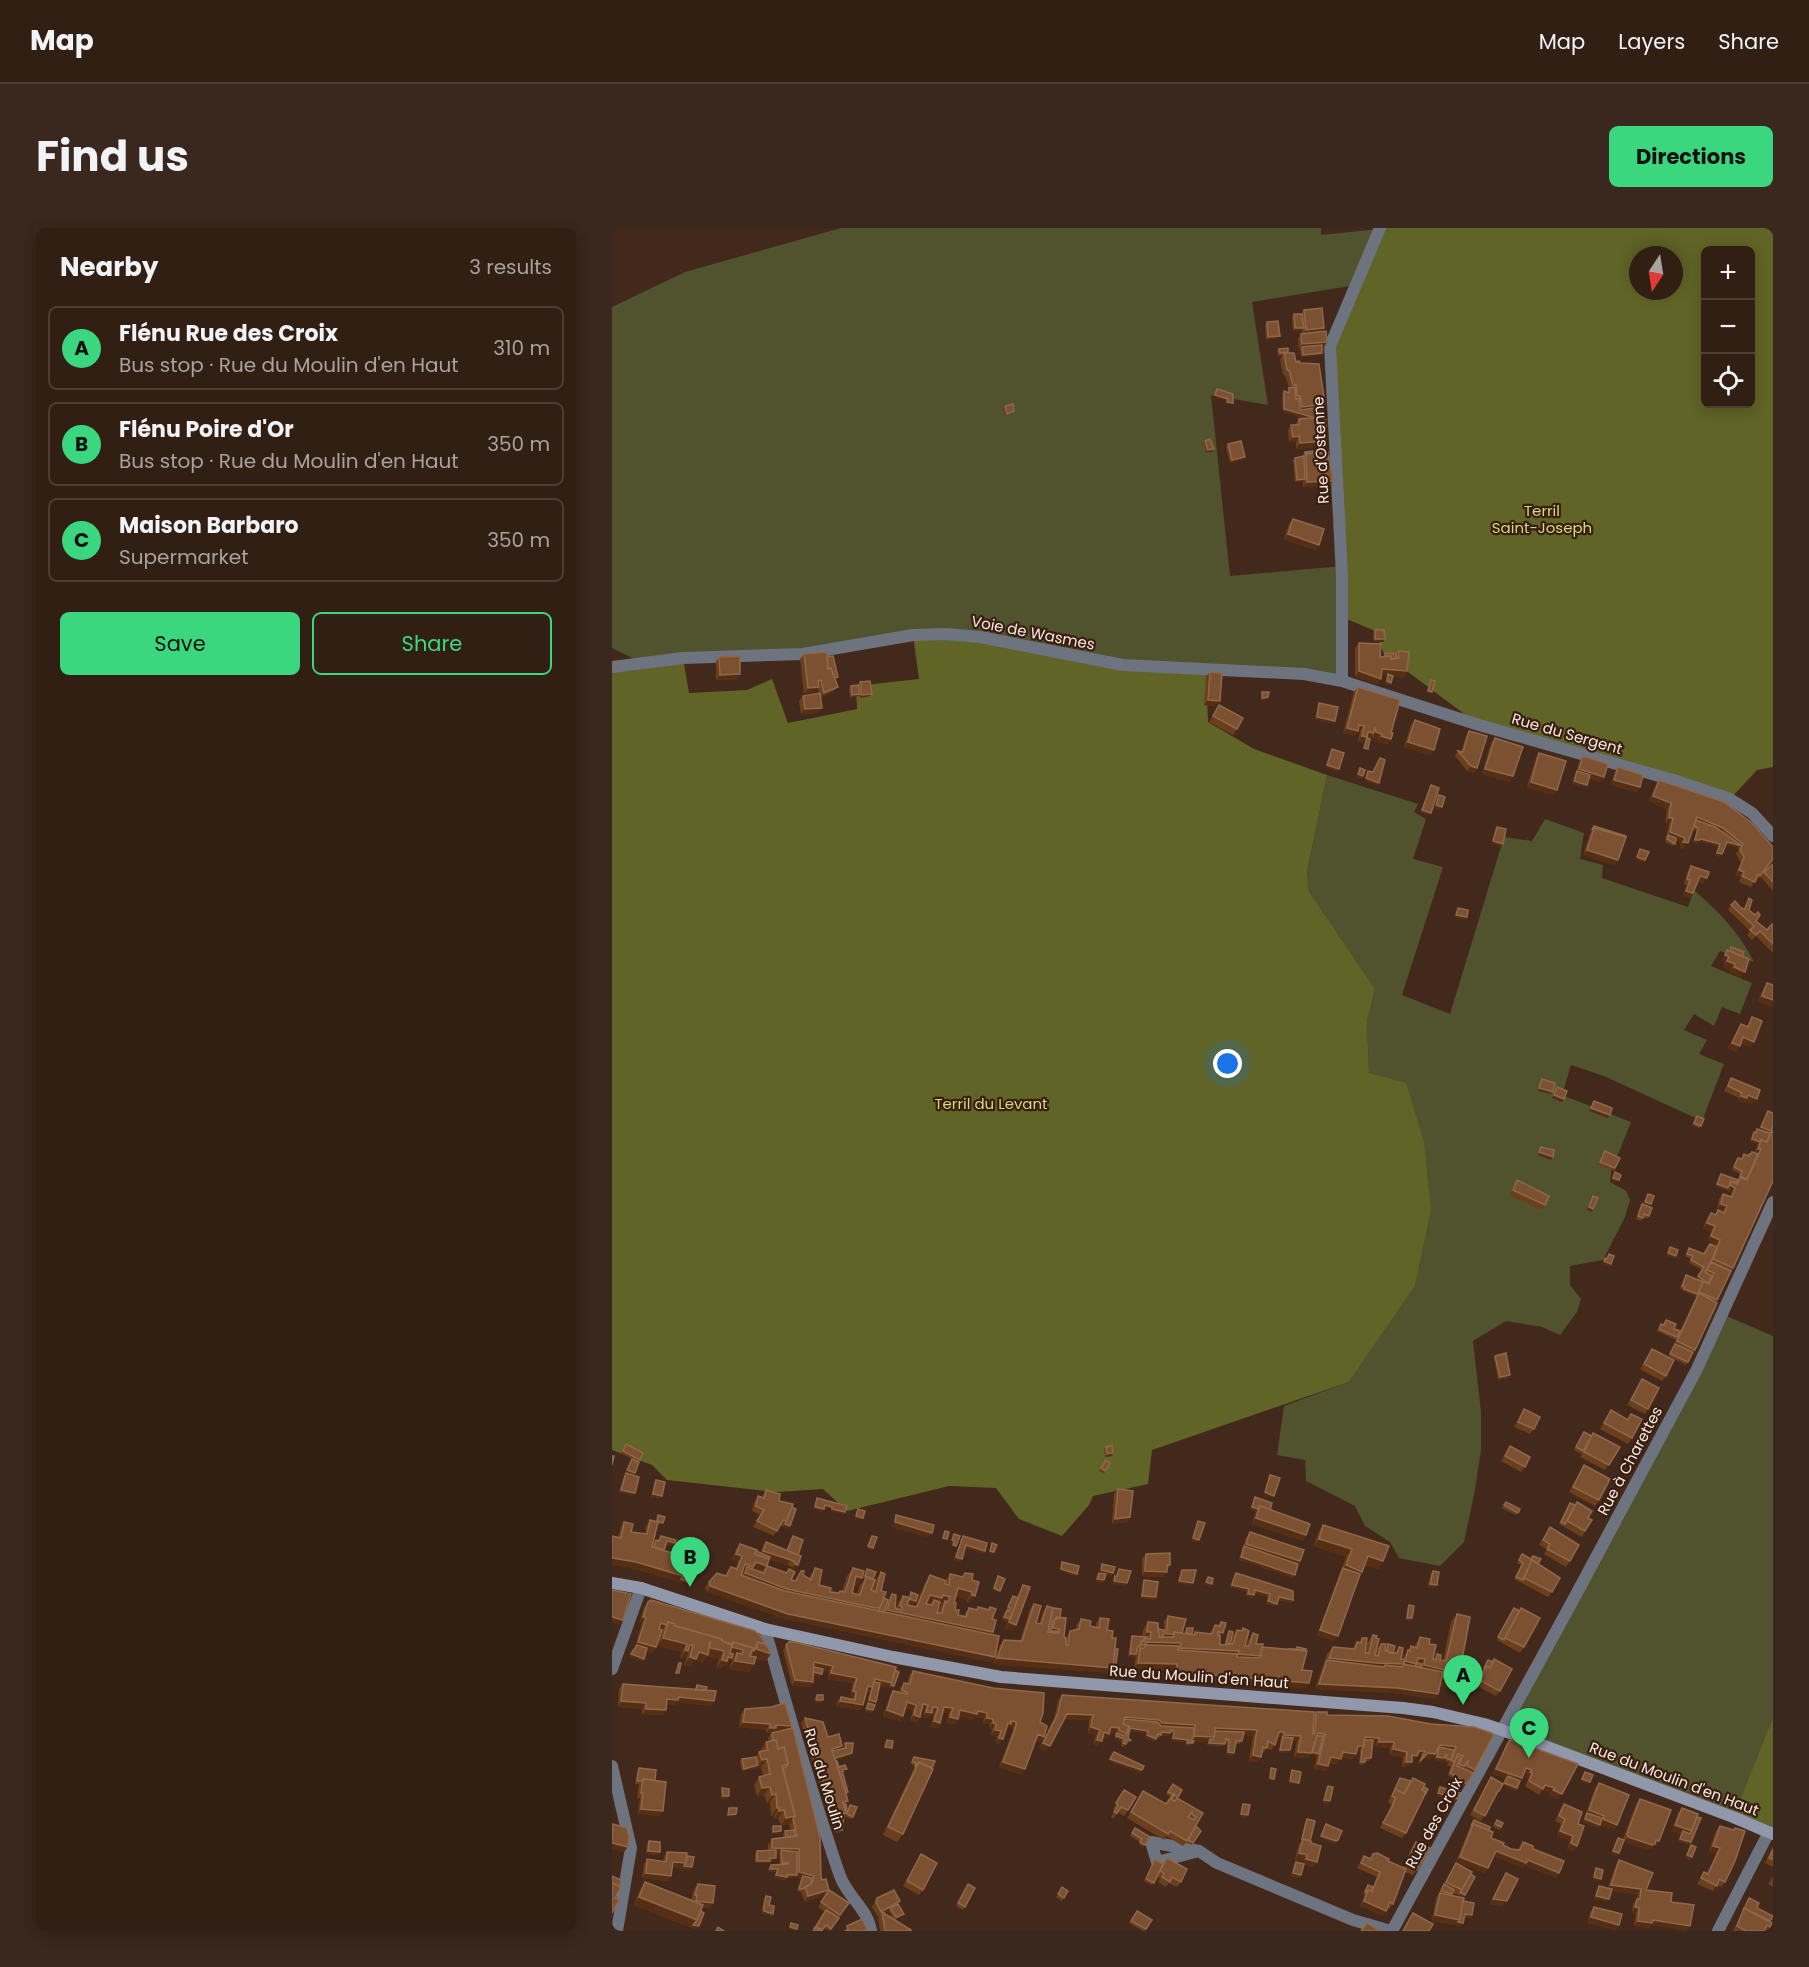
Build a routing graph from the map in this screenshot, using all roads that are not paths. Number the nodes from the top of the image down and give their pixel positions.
1 (1380, 228) edge
2 (612, 667) edge
3 (1342, 681) junction
4 (1771, 830) edge
5 (1773, 1202) edge
6 (612, 1583) edge
7 (641, 1588) junction
8 (765, 1629) junction
9 (612, 1669) edge
10 (1502, 1730) junction
11 (612, 1766) edge
12 (1771, 1833) edge
13 (1199, 1851) dead end
14 (617, 1931) edge
15 (871, 1931) edge
16 (1392, 1931) edge
17 (1718, 1931) edge

1 - 3 street, Rue d'Ostenne
2 - 3 street, Voie de Wasmes
3 - 4 street, Rue du Sergent
5 - 10 street, Rue à Charettes
6 - 7 street, Rue du Moulin d'en Haut
7 - 8 street, Rue du Moulin d'en Haut
7 - 9 street
8 - 10 street, Rue du Moulin d'en Haut
8 - 15 street, Rue du Moulin
10 - 12 street, Rue du Moulin d'en Haut
10 - 16 street, Rue des Croix
11 - 14 street
12 - 17 street
13 - 16 street

